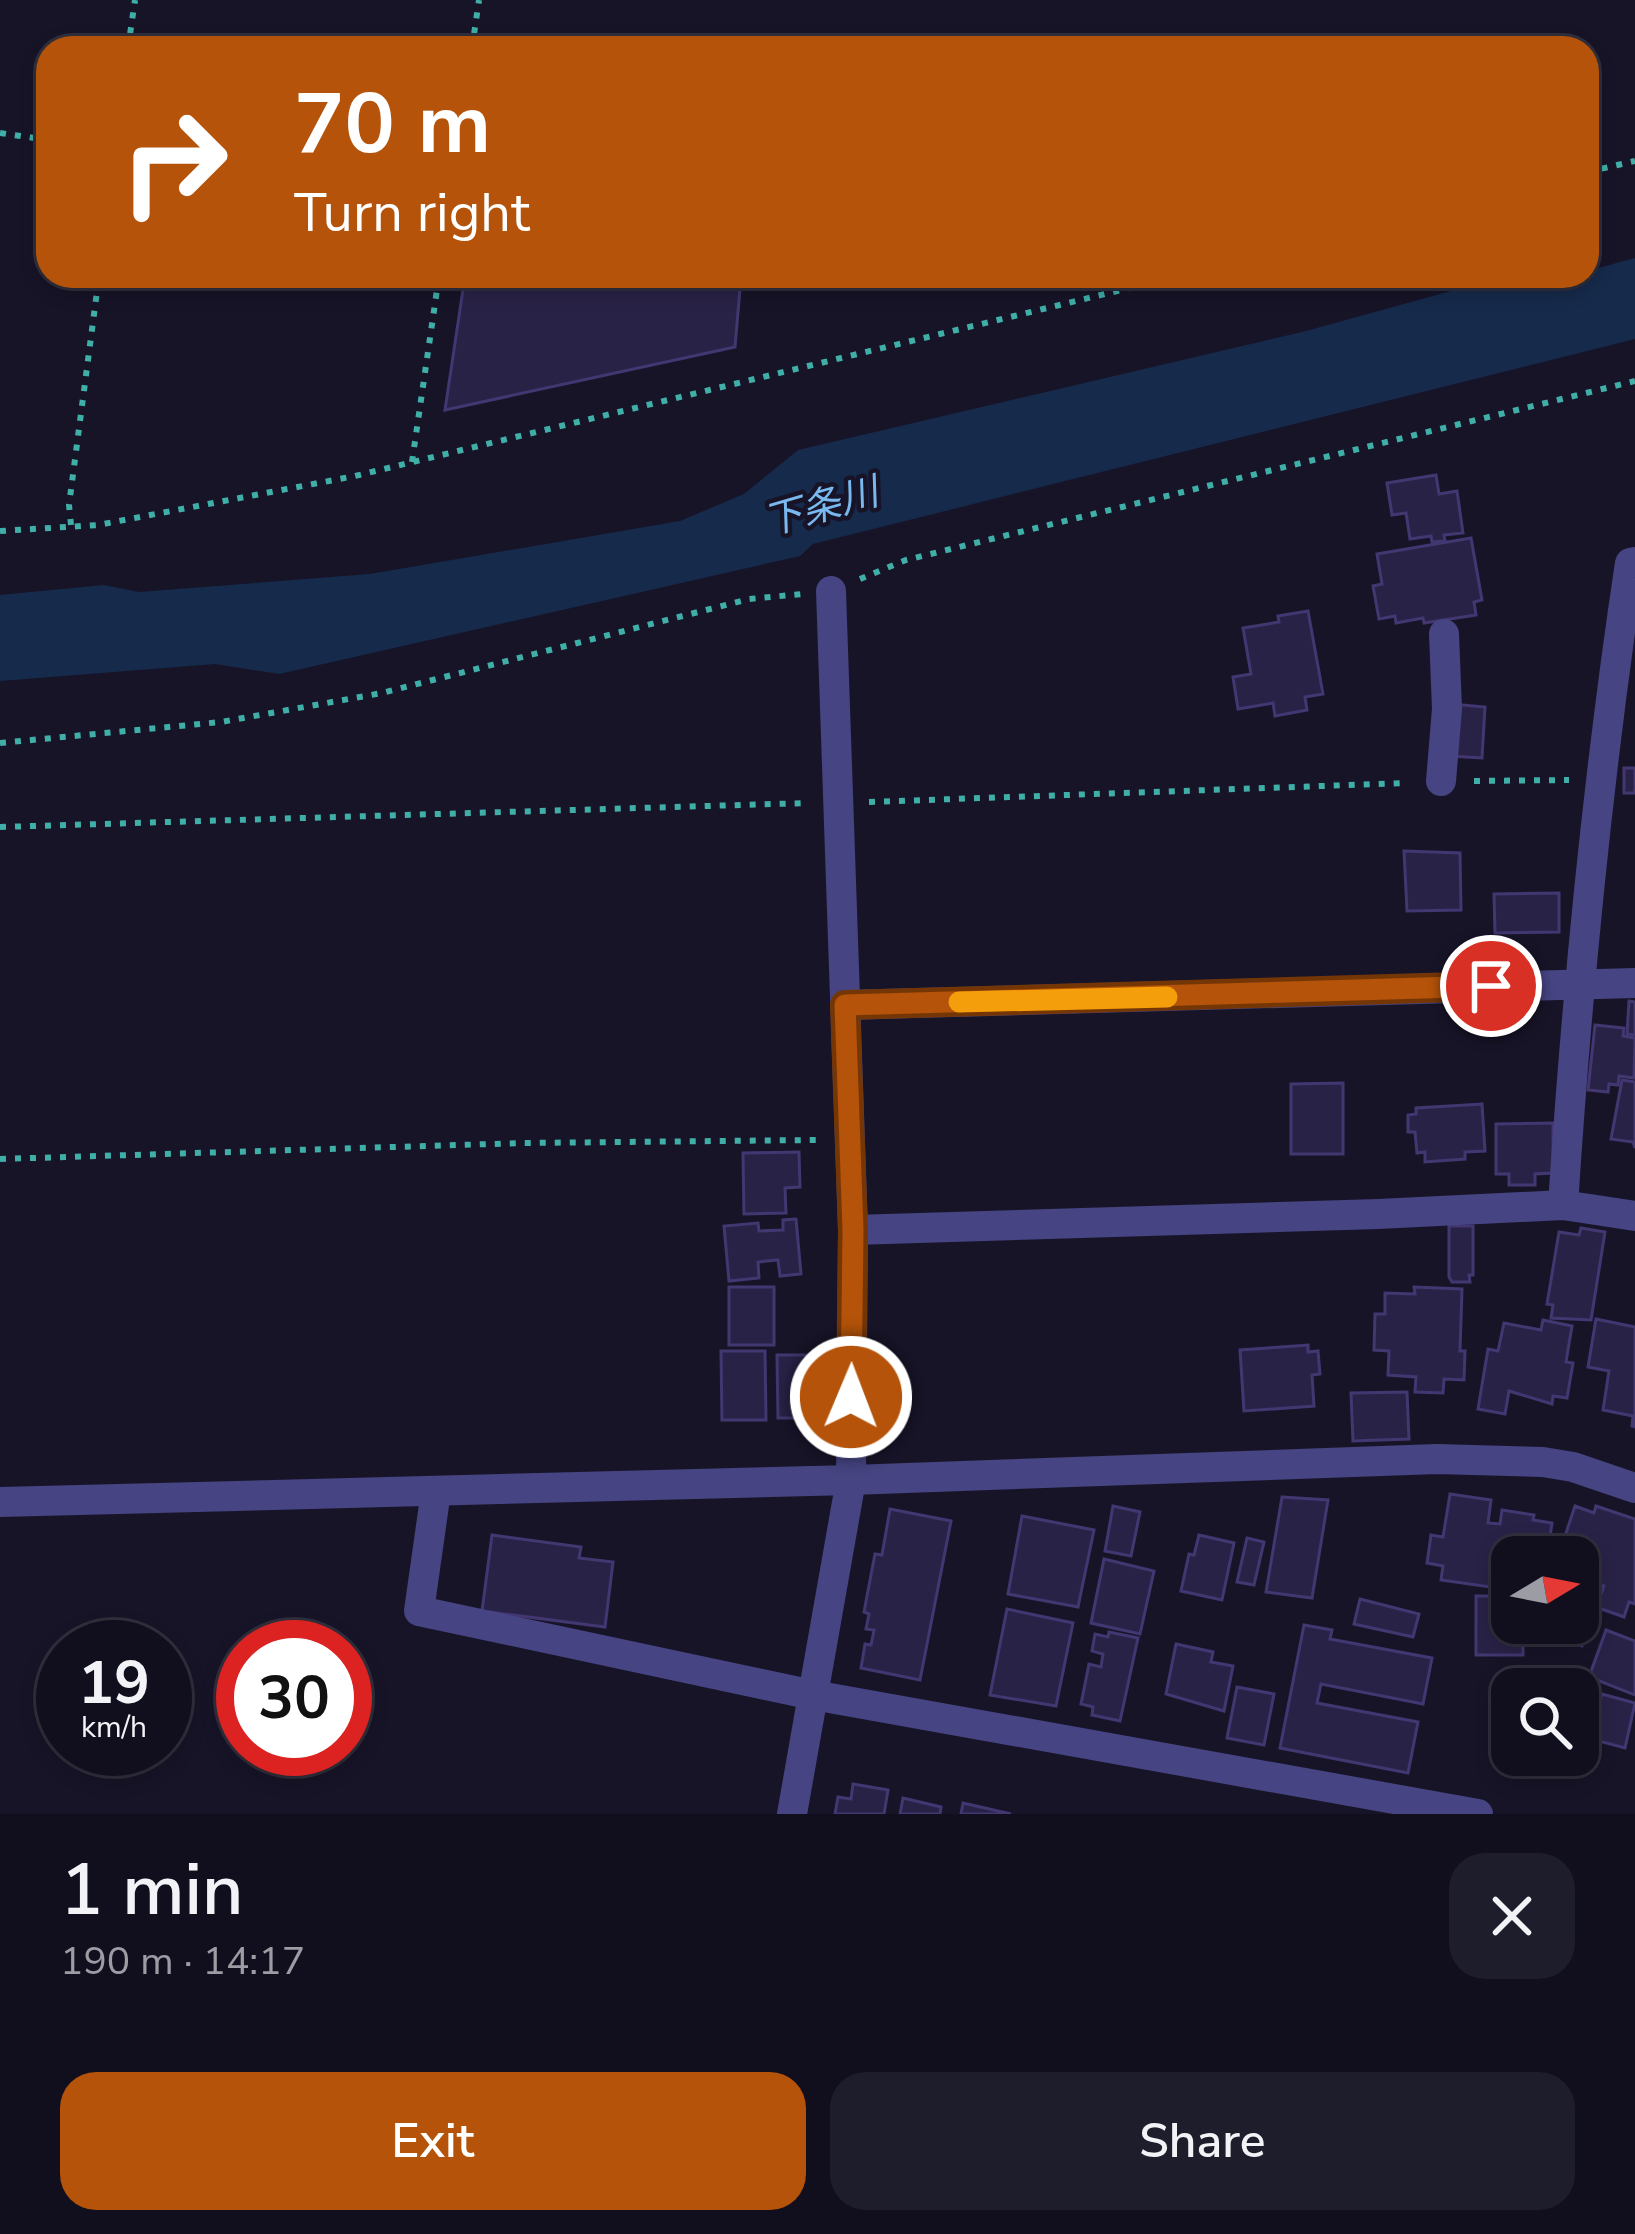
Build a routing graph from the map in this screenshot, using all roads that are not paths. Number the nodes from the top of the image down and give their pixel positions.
1 (1635, 562) edge
2 (831, 591) dead end
3 (1444, 634) dead end
4 (1441, 781) road end
5 (1578, 982) junction
6 (1635, 982) edge
7 (845, 1005) junction
8 (1563, 1204) junction
9 (1635, 1216) edge
10 (853, 1230) junction
11 (850, 1480) junction
12 (1635, 1488) edge
13 (436, 1491) junction
14 (0, 1502) edge
15 (813, 1694) junction
16 (792, 1814) edge
17 (1478, 1814) edge

1 - 5 street
2 - 7 street
3 - 4 street
5 - 6 street
5 - 7 street
5 - 8 street
7 - 10 street
8 - 9 street
8 - 10 street
10 - 11 street
11 - 12 street
11 - 13 street
11 - 15 street
13 - 14 street
13 - 15 street
15 - 16 street
15 - 17 street

